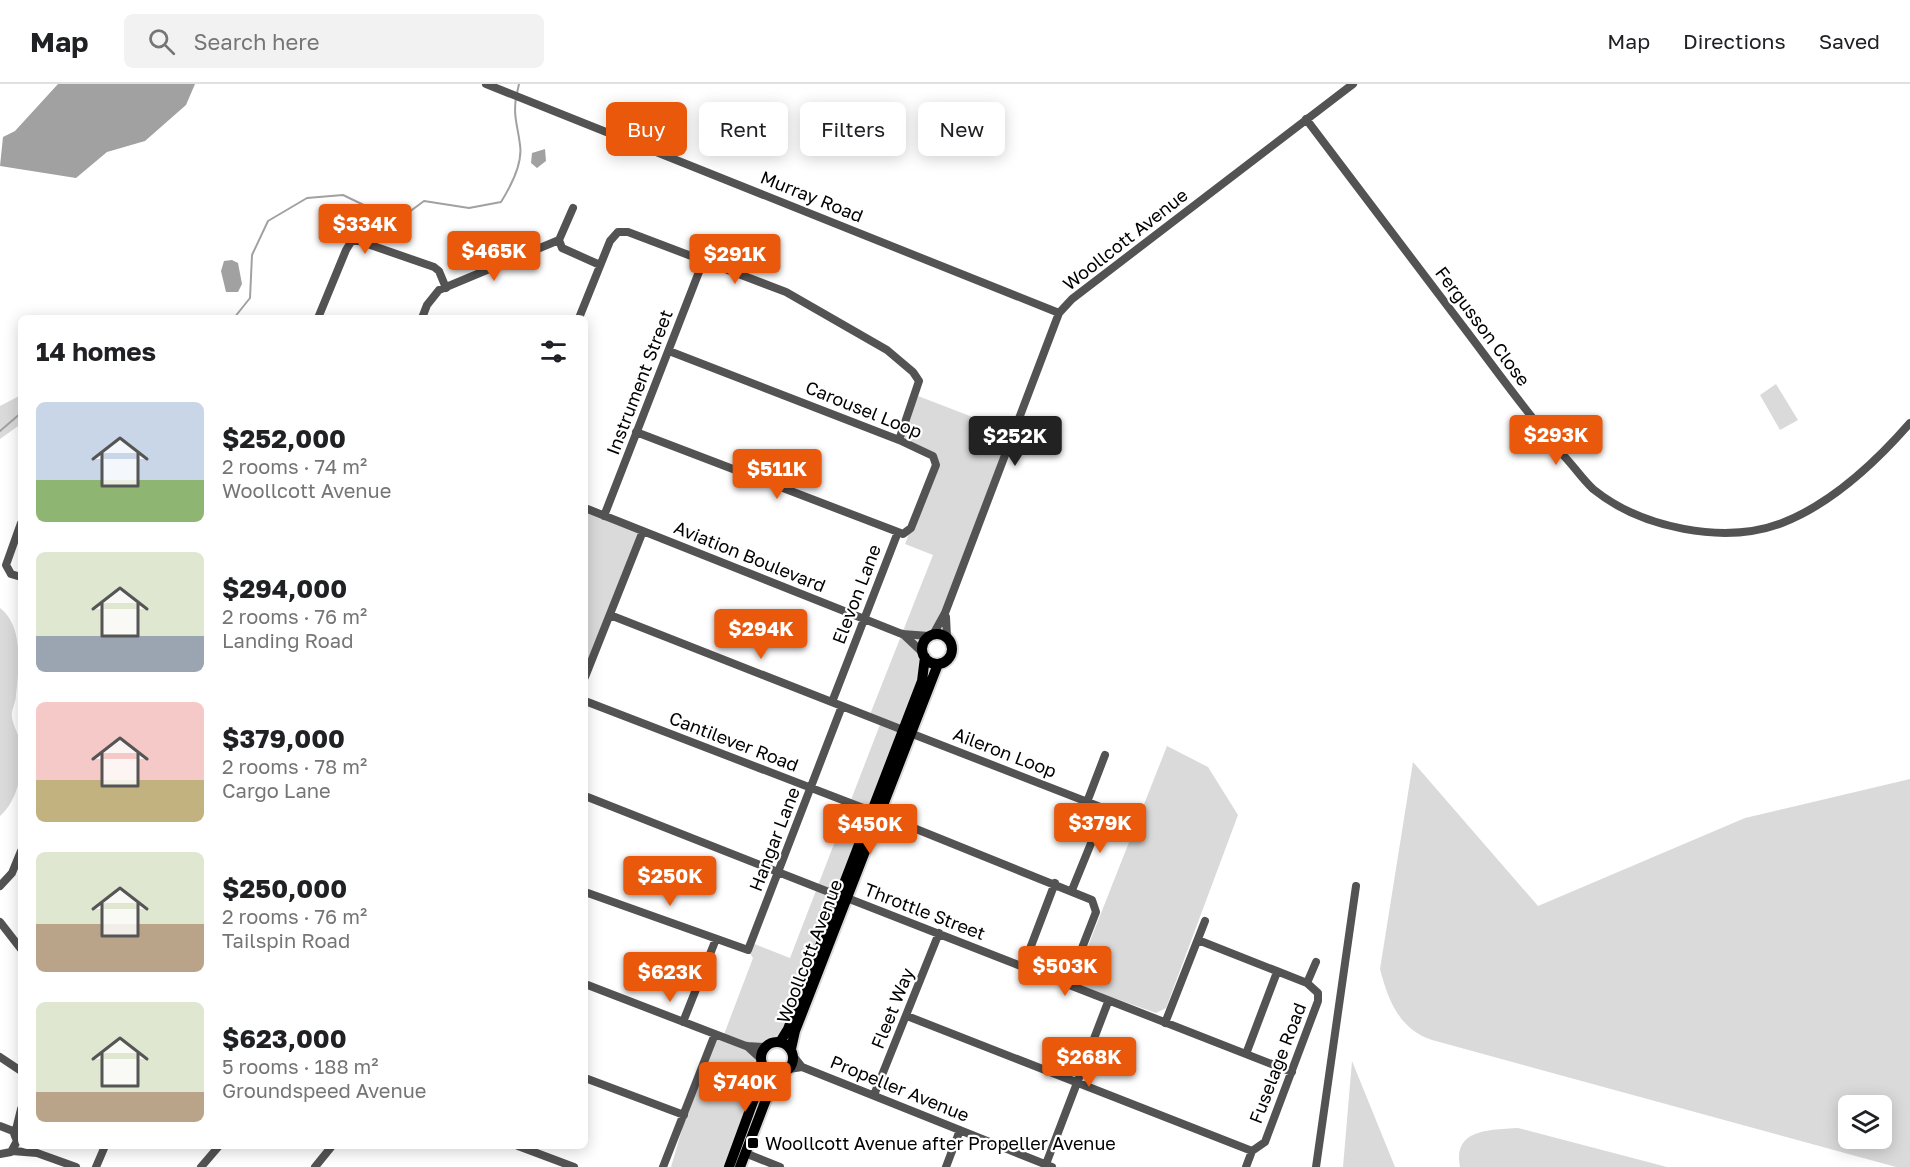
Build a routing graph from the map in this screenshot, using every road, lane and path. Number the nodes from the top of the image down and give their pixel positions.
1 (486, 84) edge
2 (1353, 84) edge
3 (1306, 119) junction
4 (573, 207) dead end
5 (559, 240) junction
6 (704, 260) junction
7 (600, 265) junction
8 (446, 288) junction
9 (1059, 313) junction
10 (319, 315) edge
11 (423, 315) edge
12 (580, 315) edge
13 (669, 351) junction
14 (1910, 423) edge
15 (636, 432) junction
16 (899, 440) junction
17 (588, 509) edge
18 (603, 516) junction
19 (18, 531) edge
20 (643, 531) junction
21 (898, 532) junction
22 (18, 576) edge
23 (945, 614) junction
24 (610, 615) junction
25 (864, 619) junction
26 (902, 634) junction
27 (932, 635) junction
28 (947, 637) junction
29 (923, 654) junction
30 (938, 664) junction
31 (588, 670) edge
32 (588, 702) edge
33 (832, 702) junction
34 (842, 706) junction
35 (906, 732) junction
36 (1105, 755) dead end
37 (811, 789) junction
38 (588, 797) edge
39 (1087, 802) junction
40 (1105, 809) junction
41 (875, 812) junction
42 (1121, 815) dead end
43 (18, 858) edge
44 (779, 873) junction
45 (1055, 883) junction
46 (1356, 885) dead end
47 (0, 886) edge
48 (1072, 890) junction
49 (588, 893) edge
50 (843, 897) junction
51 (1205, 921) dead end
52 (1, 925) edge
53 (939, 933) junction
54 (716, 939) junction
55 (1198, 940) junction
56 (18, 945) edge
57 (1316, 962) dead end
58 (1023, 967) junction
59 (1277, 972) junction
60 (1307, 983) junction
61 (1068, 984) junction
62 (588, 985) edge
63 (1108, 1002) junction
64 (907, 1016) junction
65 (683, 1022) junction
66 (1165, 1023) junction
67 (715, 1034) junction
68 (780, 1042) junction
69 (747, 1046) junction
70 (765, 1047) junction
71 (792, 1053) junction
72 (1246, 1054) junction
73 (0, 1057) edge
74 (763, 1064) junction
75 (802, 1067) junction
76 (18, 1069) edge
77 (784, 1072) junction
78 (1292, 1072) junction
79 (588, 1079) edge
80 (1077, 1083) junction
81 (874, 1095) junction
82 (18, 1113) edge
83 (684, 1115) junction
84 (1, 1126) edge
85 (960, 1130) junction
86 (18, 1137) edge
87 (32, 1149) edge
88 (104, 1149) edge
89 (216, 1149) edge
90 (329, 1149) edge
91 (526, 1149) edge
92 (12, 1150) junction
93 (1252, 1151) junction
94 (37, 1153) junction
95 (745, 1153) junction
96 (324, 1155) junction
97 (1, 1156) edge
98 (1049, 1166) edge
99 (76, 1167) edge
100 (96, 1167) edge
101 (201, 1167) edge
102 (315, 1167) edge
103 (328, 1167) edge
104 (574, 1167) edge
105 (663, 1167) edge
106 (729, 1167) edge
107 (740, 1167) edge
108 (780, 1167) edge
109 (946, 1167) edge
110 (1246, 1167) edge
111 (1316, 1167) edge

1 - 9 street, Murray Road
2 - 3 street, Woollcott Avenue
3 - 9 street, Woollcott Avenue
3 - 14 street, Fergusson Close
4 - 5 street
5 - 7 street
5 - 8 street
6 - 7 street
6 - 13 street, Instrument Street
6 - 16 street
7 - 12 street
8 - 10 street
8 - 11 street
9 - 23 street, Woollcott Avenue
13 - 15 street, Instrument Street
13 - 16 street, Carousel Loop
15 - 18 street, Instrument Street
15 - 21 street
16 - 21 street, Carousel Loop
17 - 18 street, Aviation Boulevard
18 - 20 street, Aviation Boulevard
19 - 22 street
20 - 24 street
20 - 25 street, Aviation Boulevard
21 - 25 street, Elevon Lane
23 - 27 street, Woollcott Avenue
23 - 28 street, Woollcott Avenue
24 - 31 street
24 - 33 street, Aileron Loop
25 - 26 street, Aviation Boulevard
25 - 33 street, Elevon Lane
26 - 27 street, Aviation Boulevard
26 - 29 street, Aviation Boulevard
27 - 28 main road
27 - 29 main road, Woollcott Avenue
28 - 30 main road, Woollcott Avenue
29 - 30 main road
29 - 35 main road, Woollcott Avenue
30 - 35 main road, Woollcott Avenue
32 - 37 street, Cantilever Road
33 - 34 street, Aileron Loop
34 - 35 street, Aileron Loop
34 - 37 street, Hangar Lane
35 - 39 street, Aileron Loop
35 - 41 main road, Woollcott Avenue
36 - 39 street
37 - 41 street, Cantilever Road
37 - 44 street, Hangar Lane
38 - 44 street, Throttle Street
39 - 40 street, Aileron Loop
40 - 42 street, Aileron Loop
40 - 48 street
41 - 45 street, Cantilever Road
41 - 50 main road, Woollcott Avenue
43 - 47 street
44 - 50 street, Throttle Street
44 - 54 street, Hangar Lane
45 - 48 street, Cantilever Road
45 - 58 street
46 - 111 street
48 - 61 street, Cantilever Road
49 - 54 street
50 - 53 street, Throttle Street
50 - 68 main road, Woollcott Avenue
50 - 71 main road, Woollcott Avenue
51 - 55 street
52 - 56 street
53 - 58 street, Throttle Street
53 - 64 street, Fleet Way
54 - 65 street
55 - 59 street, Fuselage Road
55 - 66 street
57 - 60 street
58 - 61 street, Throttle Street
59 - 60 street, Fuselage Road
59 - 72 street
60 - 78 street, Fuselage Road
61 - 63 street, Throttle Street
62 - 65 street
63 - 66 street, Throttle Street
63 - 80 street
64 - 80 street
64 - 81 street, Fleet Way
65 - 67 street
66 - 72 street, Throttle Street
67 - 69 street
67 - 83 street
68 - 70 main road, Woollcott Avenue
68 - 71 main road, Woollcott Avenue
69 - 70 street
69 - 74 street
70 - 74 main road
71 - 75 street, Propeller Avenue
71 - 77 main road, Woollcott Avenue
72 - 78 street, Throttle Street
73 - 76 street
74 - 77 main road
74 - 106 main road
75 - 77 street, Propeller Avenue
75 - 81 street, Propeller Avenue
77 - 95 main road, Woollcott Avenue
78 - 93 street, Fuselage Road
79 - 83 street
80 - 93 street
80 - 98 street
81 - 85 street, Propeller Avenue
82 - 84 street
83 - 105 street
84 - 86 street
85 - 98 street, Propeller Avenue
85 - 109 street
86 - 92 street
87 - 94 street
88 - 100 street
89 - 101 street
90 - 96 street
91 - 104 street
92 - 94 street
92 - 97 street
93 - 110 street, Fuselage Road
94 - 99 street
95 - 107 main road, Woollcott Avenue
95 - 108 street
96 - 102 street
96 - 103 street

